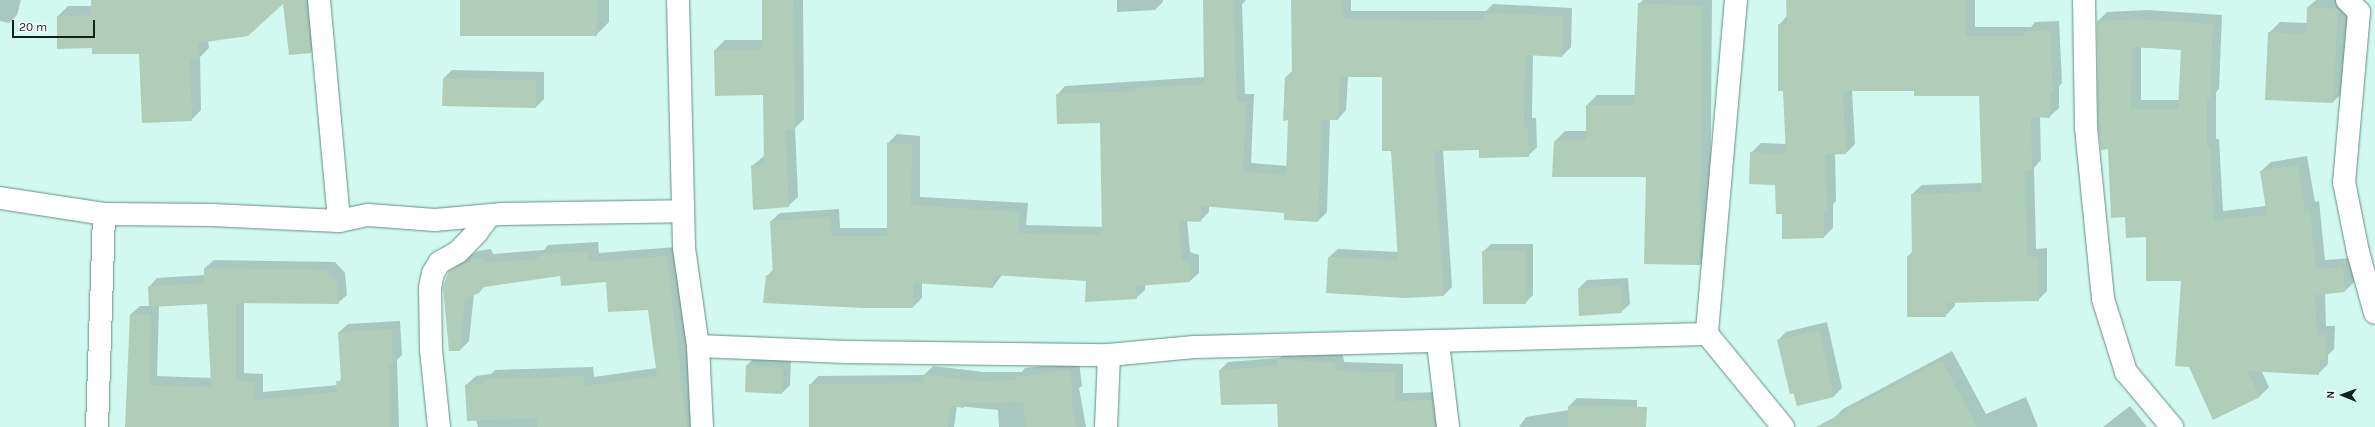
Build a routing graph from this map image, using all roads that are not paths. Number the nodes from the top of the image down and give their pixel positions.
1 (319, 0) edge
2 (678, 0) edge
3 (1736, 0) edge
4 (2084, 0) edge
5 (2347, 0) edge
6 (0, 198) edge
7 (682, 211) junction
8 (104, 214) junction
9 (489, 216) junction
10 (339, 221) junction
11 (2375, 314) edge
12 (1707, 334) junction
13 (1438, 343) junction
14 (698, 346) junction
15 (1109, 355) junction
16 (97, 427) edge
17 (439, 427) edge
18 (702, 427) edge
19 (1106, 427) edge
20 (1448, 427) edge
21 (1783, 427) edge
22 (2172, 427) edge

1 - 10 street
2 - 7 street
3 - 12 street
4 - 22 street
5 - 11 street
6 - 8 street
7 - 9 street
7 - 14 street
8 - 10 street
8 - 16 street
9 - 10 street
9 - 17 street
12 - 13 street
12 - 21 street
13 - 15 street
13 - 20 street
14 - 15 street
14 - 18 street
15 - 19 street

